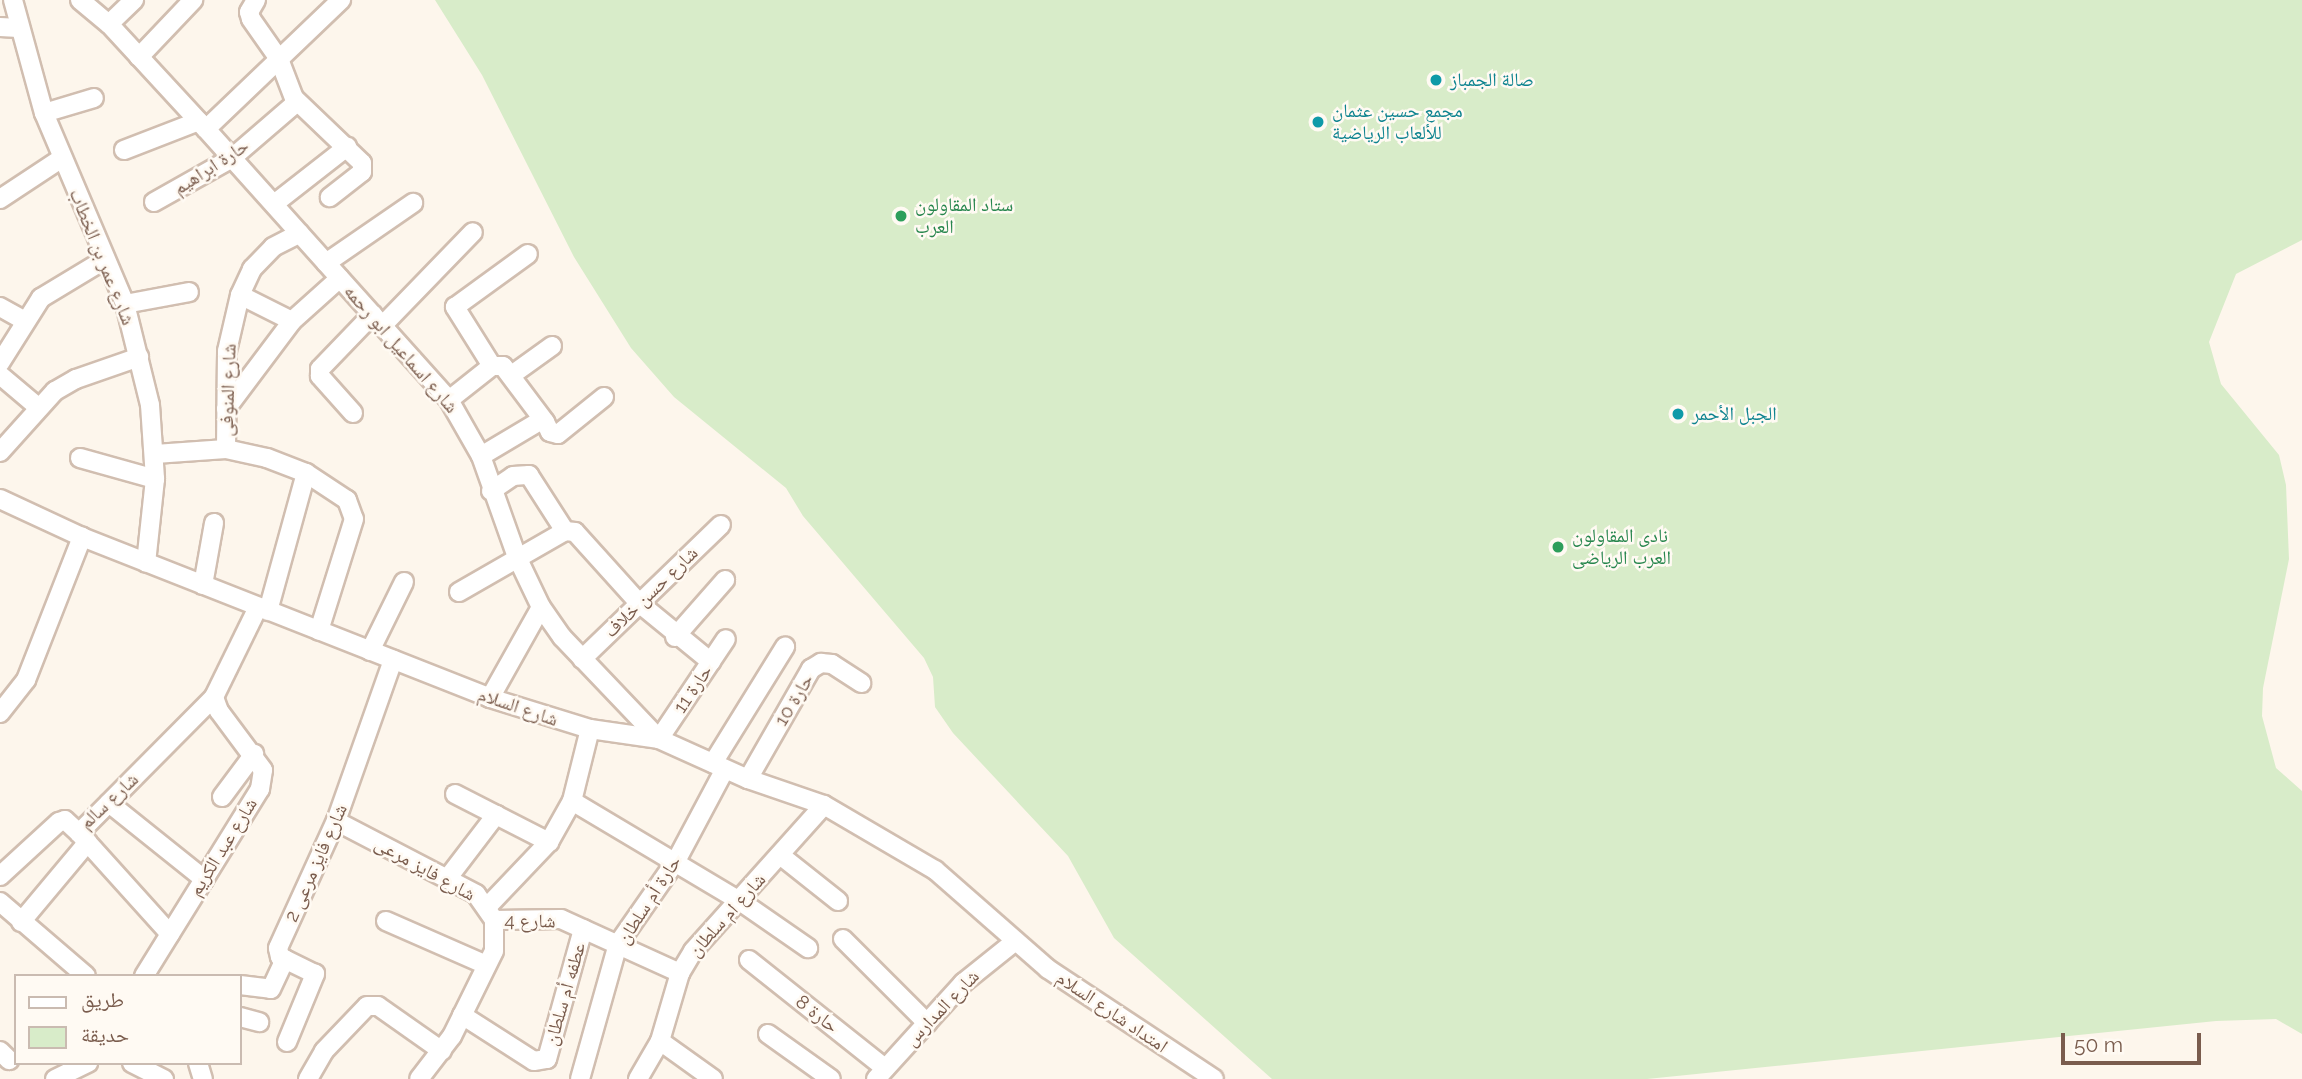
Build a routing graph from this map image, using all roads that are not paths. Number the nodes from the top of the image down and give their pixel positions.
1 (13, 0) edge
2 (80, 0) edge
3 (134, 0) edge
4 (192, 0) edge
5 (256, 0) edge
6 (341, 0) edge
7 (109, 24) junction
8 (0, 27) edge
9 (19, 28) junction
10 (139, 57) junction
11 (279, 59) junction
12 (94, 98) dead end
13 (298, 102) junction
14 (44, 113) junction
15 (203, 125) junction
16 (346, 147) junction
17 (124, 150) dead end
18 (62, 158) junction
19 (232, 158) junction
20 (330, 197) dead end
21 (0, 199) edge
22 (154, 202) dead end
23 (413, 203) dead end
24 (274, 204) junction
25 (473, 232) dead end
26 (300, 233) junction
27 (528, 254) dead end
28 (104, 260) junction
29 (326, 263) junction
30 (340, 278) junction
31 (189, 292) dead end
32 (240, 295) junction
33 (125, 304) junction
34 (0, 307) edge
35 (378, 319) junction
36 (25, 321) junction
37 (292, 321) junction
38 (552, 346) dead end
39 (139, 357) junction
40 (0, 363) edge
41 (492, 366) junction
42 (513, 374) junction
43 (0, 375) edge
44 (604, 397) dead end
45 (449, 400) junction
46 (39, 408) junction
47 (226, 409) junction
48 (353, 413) dead end
49 (545, 422) junction
50 (226, 449) junction
51 (0, 452) edge
52 (155, 454) junction
53 (481, 456) junction
54 (80, 458) dead end
55 (306, 473) junction
56 (155, 480) junction
57 (491, 491) junction
58 (0, 499) edge
59 (214, 523) dead end
60 (721, 525) dead end
61 (565, 531) junction
62 (82, 537) junction
63 (517, 557) junction
64 (146, 562) junction
65 (725, 580) dead end
66 (404, 582) dead end
67 (203, 585) junction
68 (459, 592) dead end
69 (639, 603) junction
70 (541, 607) junction
71 (263, 609) junction
72 (319, 631) junction
73 (674, 637) junction
74 (726, 639) dead end
75 (785, 647) dead end
76 (370, 651) junction
77 (582, 659) junction
78 (393, 660) junction
79 (711, 662) junction
80 (861, 683) dead end
81 (214, 697) junction
82 (490, 698) junction
83 (0, 713) edge
84 (590, 729) junction
85 (659, 739) junction
86 (254, 754) junction
87 (719, 766) junction
88 (748, 779) junction
89 (455, 794) dead end
90 (222, 797) dead end
91 (572, 801) junction
92 (109, 803) junction
93 (824, 805) junction
94 (496, 815) junction
95 (336, 821) junction
96 (83, 837) junction
97 (549, 842) junction
98 (780, 855) junction
99 (676, 861) junction
100 (0, 876) edge
101 (204, 879) junction
102 (446, 879) junction
103 (740, 901) junction
104 (838, 901) dead end
105 (0, 902) edge
106 (491, 913) junction
107 (386, 921) dead end
108 (21, 922) junction
109 (583, 929) junction
110 (170, 934) junction
111 (843, 939) dead end
112 (1013, 943) junction
113 (618, 944) junction
114 (808, 948) dead end
115 (285, 959) junction
116 (749, 960) dead end
117 (486, 965) junction
118 (680, 973) junction
119 (84, 974) edge
120 (145, 974) edge
121 (242, 985) edge
122 (462, 1014) junction
123 (242, 1018) edge
124 (259, 1022) dead end
125 (927, 1024) junction
126 (768, 1034) dead end
127 (660, 1041) junction
128 (287, 1042) dead end
129 (442, 1051) junction
130 (136, 1065) edge
131 (76, 1066) edge
132 (881, 1073) edge
133 (422, 1078) edge
134 (55, 1079) edge
135 (164, 1079) edge
136 (308, 1079) edge
137 (580, 1079) edge
138 (638, 1079) edge
139 (712, 1079) edge
140 (831, 1079) edge
141 (1214, 1079) edge

1 - 9 street, شارع عمر بن الخطاب
2 - 7 street, شارع اسماعيل ابو رحمه
3 - 7 street
4 - 10 street
5 - 11 street
6 - 11 street
7 - 10 street, شارع اسماعيل ابو رحمه
8 - 9 street
9 - 14 street, شارع عمر بن الخطاب
10 - 15 street, شارع اسماعيل ابو رحمه
11 - 13 street
11 - 15 street
12 - 14 street
13 - 16 street
13 - 19 street, حارة ابراهيم
14 - 18 street, شارع عمر بن الخطاب
15 - 17 street
15 - 19 street, شارع اسماعيل ابو رحمه
16 - 20 street
16 - 24 street
18 - 21 street
18 - 28 street, شارع عمر بن الخطاب
19 - 22 street, حارة ابراهيم
19 - 24 street, شارع اسماعيل ابو رحمه
23 - 29 street
24 - 26 street, شارع اسماعيل ابو رحمه
25 - 35 street
26 - 29 street, شارع اسماعيل ابو رحمه
26 - 32 street, شارع المنوفى
27 - 41 street
28 - 33 street, شارع عمر بن الخطاب
28 - 36 street
29 - 30 street, شارع اسماعيل ابو رحمه
30 - 35 street, شارع اسماعيل ابو رحمه
30 - 37 street
31 - 33 street
32 - 37 street
32 - 47 street, شارع المنوفى
33 - 39 street, شارع عمر بن الخطاب
34 - 36 street
35 - 45 street, شارع اسماعيل ابو رحمه
35 - 48 street
36 - 40 street
37 - 47 street
38 - 42 street
39 - 46 street
39 - 52 street, شارع عمر بن الخطاب
41 - 42 street
41 - 45 street
42 - 49 street
43 - 46 street
44 - 49 street
45 - 53 street, شارع اسماعيل ابو رحمه
46 - 51 street
47 - 50 street, شارع المنوفى
49 - 53 street
50 - 52 street
50 - 55 street
52 - 56 street, شارع عمر بن الخطاب
53 - 57 street, شارع اسماعيل ابو رحمه
54 - 56 street
55 - 71 street
55 - 72 street
56 - 64 street, شارع عمر بن الخطاب
57 - 61 street
57 - 63 street, شارع اسماعيل ابو رحمه
58 - 62 street, شارع السلام
59 - 67 street
60 - 69 street, شارع حسن خلاف
61 - 63 street
61 - 69 street
62 - 64 street, شارع السلام
62 - 83 street
63 - 68 street
63 - 70 street, شارع اسماعيل ابو رحمه
64 - 67 street, شارع السلام
65 - 73 street
66 - 76 street
67 - 71 street, شارع السلام
69 - 73 street
69 - 77 street, شارع حسن خلاف
70 - 77 street, شارع اسماعيل ابو رحمه
70 - 82 street
71 - 72 street, شارع السلام
71 - 81 street
72 - 76 street, شارع السلام
73 - 79 street
74 - 79 street, حارة 11
75 - 87 street, حارة أم سلطان
76 - 78 street, شارع السلام
77 - 85 street, شارع اسماعيل ابو رحمه
78 - 82 street, شارع السلام
78 - 95 street, شارع فايز مرعى 2
79 - 85 street, حارة 11
80 - 88 street, حارة 10
81 - 86 street, شارع عبد الكريم
81 - 92 street, شارع سالم
82 - 84 street, شارع السلام
84 - 85 street, شارع السلام
84 - 91 street
85 - 87 street, شارع السلام
86 - 90 street
86 - 101 street, شارع عبد الكريم
87 - 88 street, شارع السلام
87 - 99 street, حارة أم سلطان
88 - 93 street, شارع السلام
89 - 94 street
91 - 97 street
91 - 99 street
92 - 96 street, شارع سالم
92 - 101 street
93 - 98 street, شارع ام سلطان
93 - 112 street, شارع السلام
94 - 97 street
94 - 102 street
95 - 102 street, شارع فايز مرعى
95 - 115 street, شارع فايز مرعى 2
96 - 100 street, شارع سالم
96 - 108 street
96 - 110 street
97 - 106 street
98 - 103 street, شارع ام سلطان
98 - 104 street
99 - 103 street
99 - 113 street, حارة أم سلطان
101 - 110 street, شارع عبد الكريم
102 - 106 street, شارع فايز مرعى
103 - 114 street
103 - 118 street, شارع ام سلطان
105 - 108 street
106 - 109 street, شارع 4
106 - 117 street
107 - 117 street
108 - 119 street
109 - 113 street, شارع 4
109 - 122 street, عطفه أم سلطان
110 - 120 street, شارع عبد الكريم
111 - 125 street
112 - 125 street, شارع المدارس
112 - 141 street, امتداد شارع السلام
113 - 118 street, شارع 4
113 - 137 street, حارة أم سلطان
115 - 121 street
115 - 128 street
116 - 132 street, حارة 8
117 - 122 street
118 - 127 street, شارع ام سلطان
122 - 129 street
123 - 124 street
125 - 132 street, شارع المدارس
126 - 140 street
127 - 138 street, شارع ام سلطان
127 - 139 street
129 - 133 street
129 - 136 street
130 - 135 street
131 - 134 street

